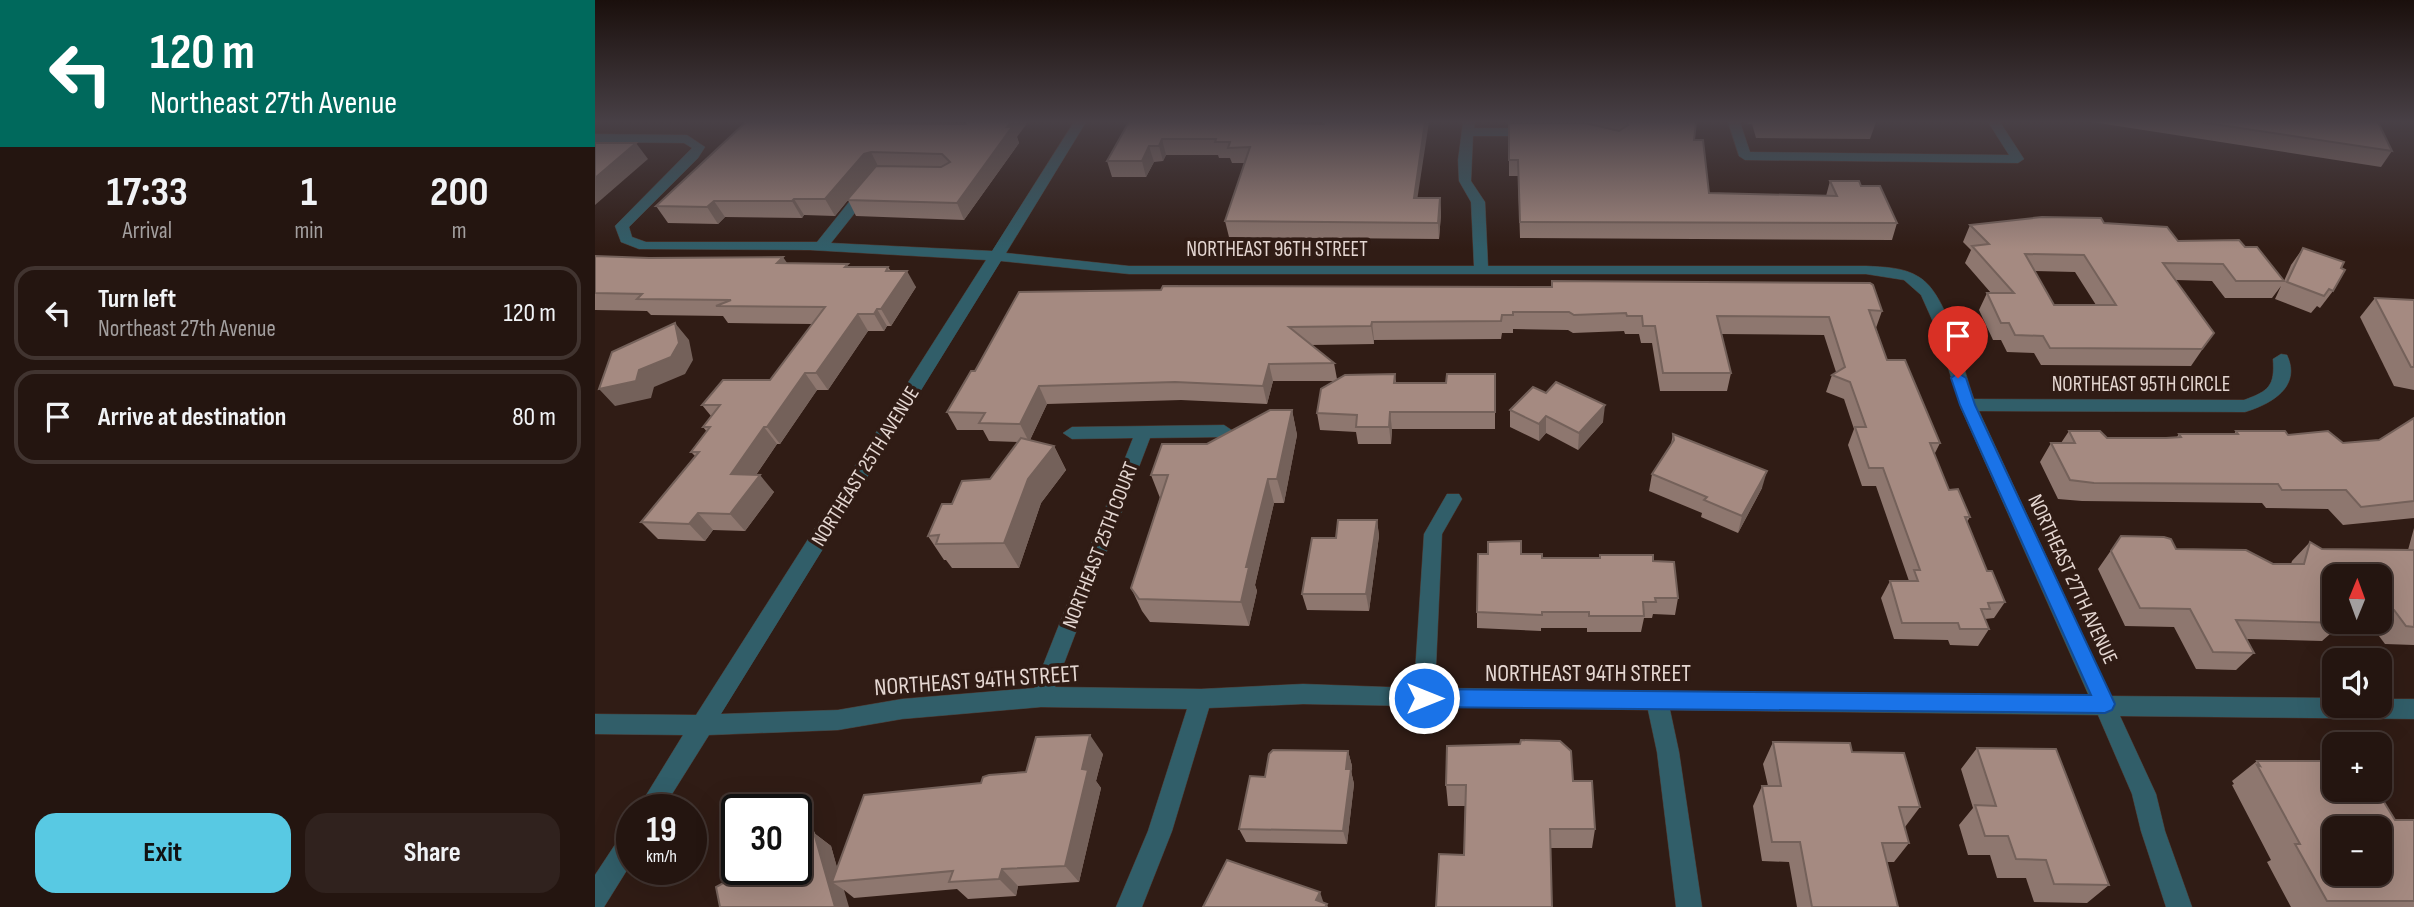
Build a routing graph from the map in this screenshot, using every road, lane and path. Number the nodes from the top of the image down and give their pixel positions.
1 (685, 164) edge
2 (1054, 164) edge
3 (1464, 164) edge
4 (879, 175) edge
5 (820, 247) junction
6 (997, 256) junction
7 (1481, 270) junction
8 (1911, 278) joint
9 (2281, 359) dead end
10 (1968, 405) junction
11 (1224, 431) edge
12 (1144, 432) junction
13 (1073, 433) dead end
14 (1453, 499) dead end
15 (1041, 697) junction
16 (1424, 698) junction
17 (1201, 699) junction
18 (1657, 699) junction
19 (2105, 704) junction
20 (2414, 709) edge
21 (595, 724) edge
22 (702, 725) junction
23 (659, 794) edge
24 (616, 865) edge
25 (595, 898) edge
26 (1129, 907) edge
27 (1689, 907) edge
28 (2179, 907) edge

1 - 5 street, NORTHEAST 96TH STREET
2 - 6 street, NORTHEAST 25TH AVENUE
3 - 7 street
4 - 5 street
5 - 6 street, NORTHEAST 96TH STREET
6 - 7 street, NORTHEAST 96TH STREET
6 - 22 street, NORTHEAST 25TH AVENUE
7 - 8 street, NORTHEAST 96TH STREET
8 - 10 street, NORTHEAST 27TH AVENUE
9 - 10 street, NORTHEAST 95TH CIRCLE
10 - 19 street, NORTHEAST 27TH AVENUE
11 - 12 street
12 - 13 street
12 - 15 street, NORTHEAST 25TH COURT
14 - 16 street
15 - 17 street, NORTHEAST 94TH STREET
15 - 22 street, NORTHEAST 94TH STREET
16 - 17 street, NORTHEAST 94TH STREET
16 - 18 street, NORTHEAST 94TH STREET
17 - 26 street
18 - 19 street, NORTHEAST 94TH STREET
18 - 27 street
19 - 20 street, NORTHEAST 94TH STREET
19 - 28 street, NORTHEAST 27TH AVENUE
21 - 22 street, NORTHEAST 94TH STREET
22 - 23 street, NORTHEAST 25TH AVENUE
24 - 25 street

